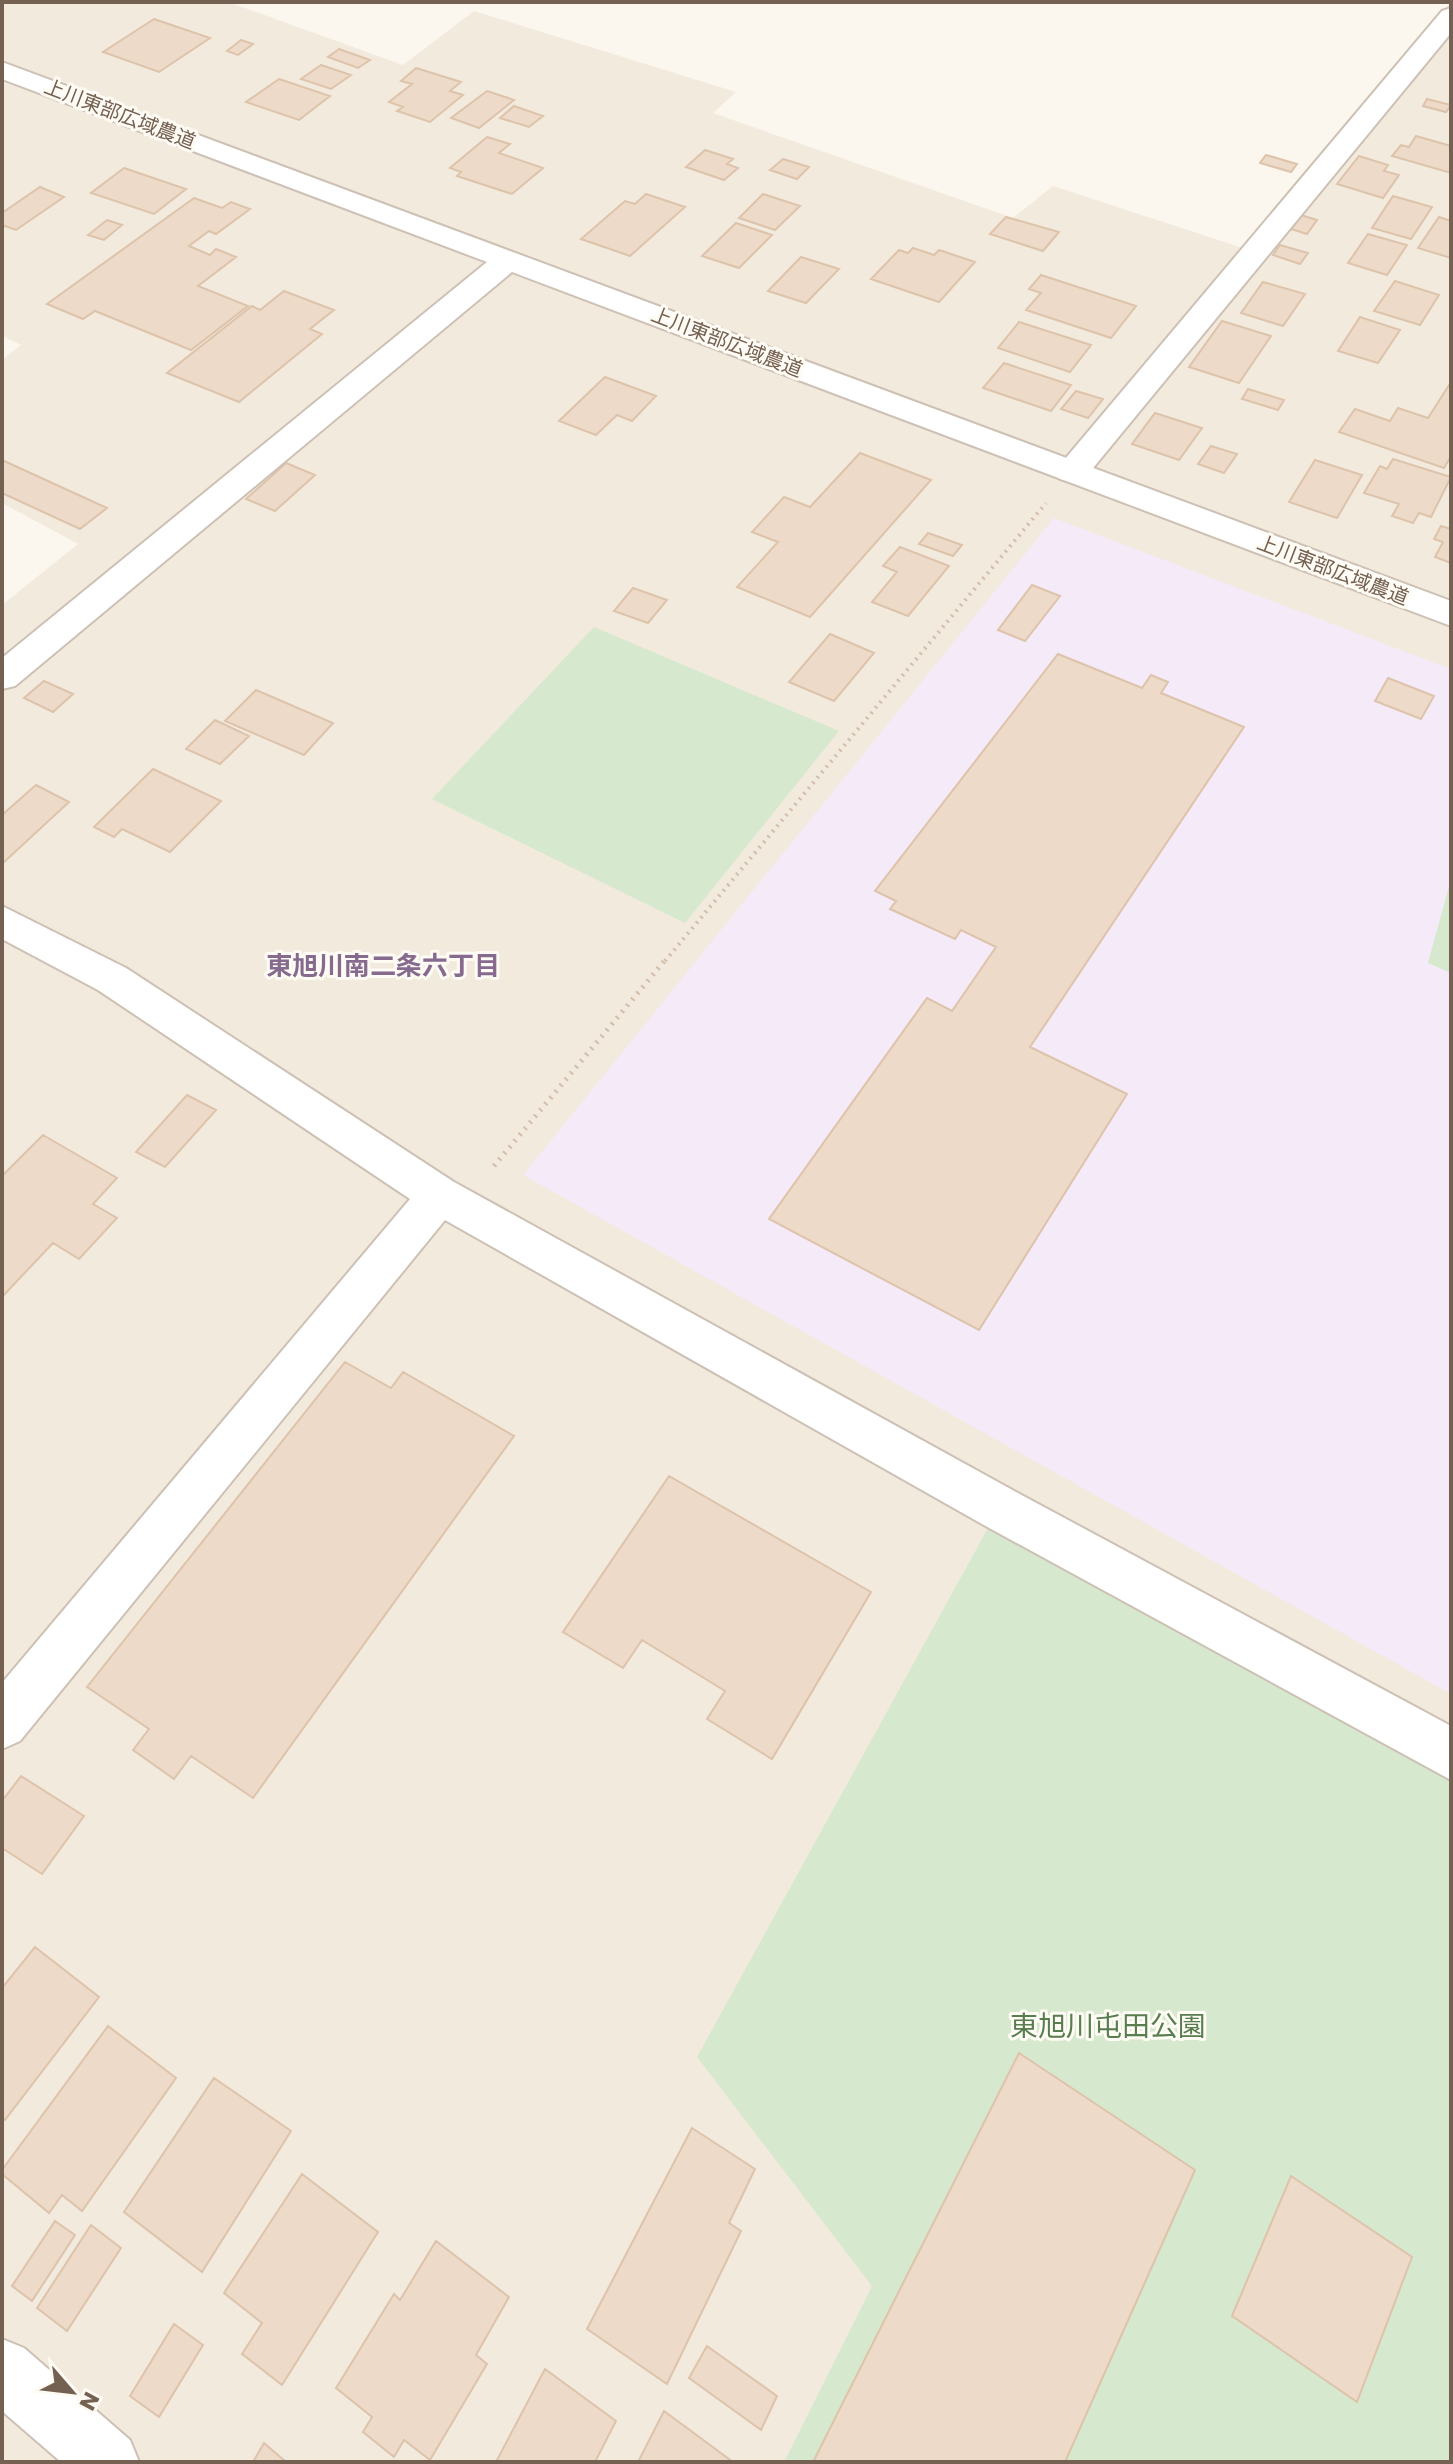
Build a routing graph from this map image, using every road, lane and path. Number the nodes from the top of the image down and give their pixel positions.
1 (1451, 16) edge
2 (2, 70) edge
3 (508, 260) junction
4 (1072, 472) junction
5 (1451, 614) edge
6 (2, 677) edge
7 (2, 921) edge
8 (494, 1166) dead end
9 (439, 1195) junction
10 (2, 1723) edge
11 (1451, 1754) edge
12 (2, 2370) edge
13 (108, 2462) edge

1 - 4 street
2 - 3 street, 上川東部広域農道
3 - 4 street, 上川東部広域農道
3 - 6 street
4 - 5 street, 上川東部広域農道
4 - 8 path
7 - 9 street
9 - 10 street
9 - 11 street
12 - 13 street

